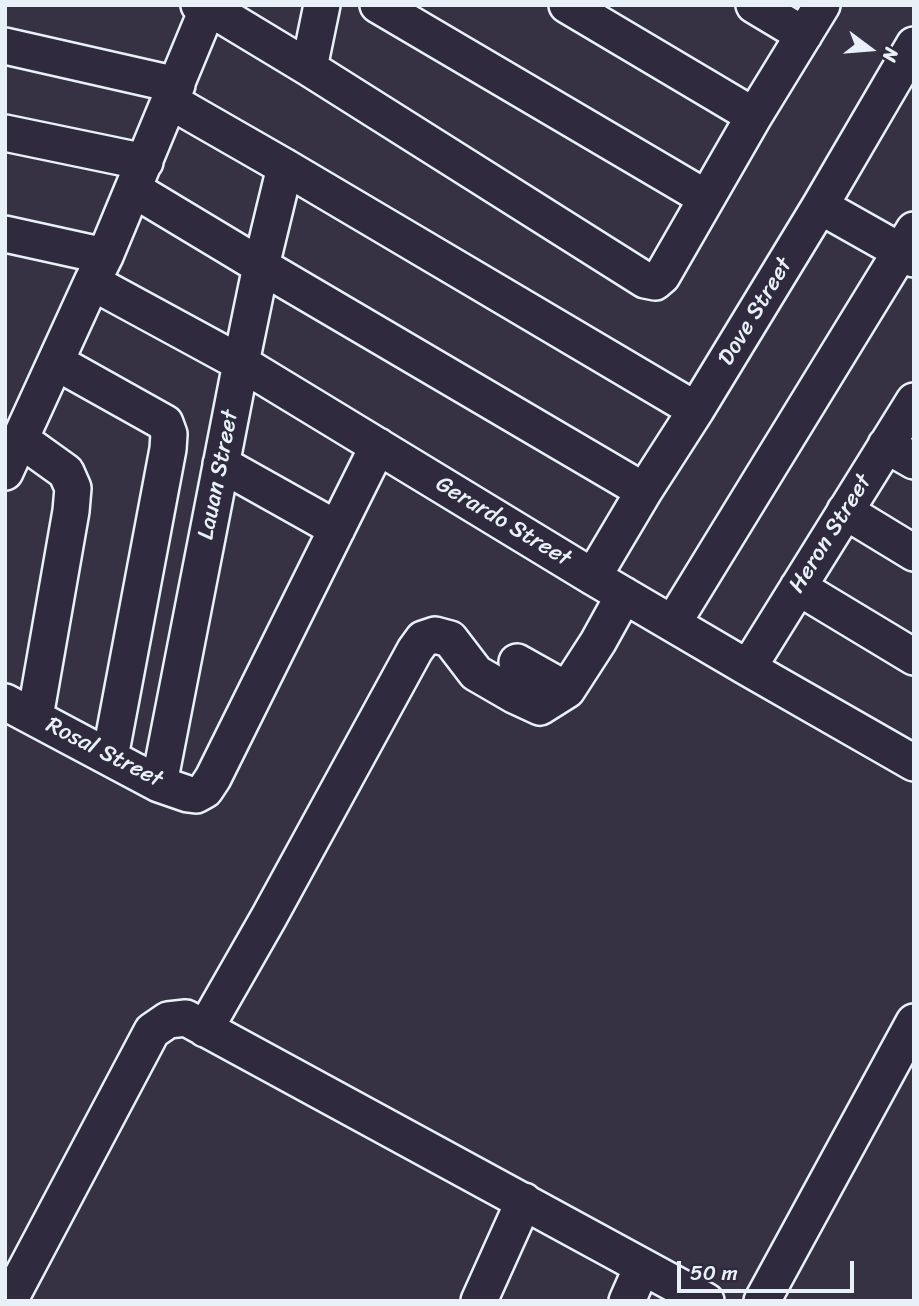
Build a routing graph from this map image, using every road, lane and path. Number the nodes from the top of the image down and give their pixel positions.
1 (322, 5) edge
2 (378, 5) edge
3 (568, 5) edge
4 (754, 5) edge
5 (822, 5) edge
6 (205, 6) edge
7 (804, 35) junction
8 (914, 45) edge
9 (5, 46) edge
10 (309, 68) junction
11 (174, 93) junction
12 (754, 116) junction
13 (5, 134) edge
14 (285, 167) junction
15 (139, 175) junction
16 (706, 198) junction
17 (820, 206) junction
18 (5, 234) edge
19 (909, 247) edge
20 (261, 266) junction
21 (99, 269) junction
22 (56, 362) junction
23 (241, 363) junction
24 (914, 401) edge
25 (696, 410) junction
26 (20, 439) junction
27 (378, 446) junction
28 (900, 453) edge
29 (221, 464) junction
30 (5, 472) edge
31 (644, 491) junction
32 (845, 511) junction
33 (337, 529) junction
34 (914, 553) edge
35 (593, 578) junction
36 (798, 587) junction
37 (624, 595) junction
38 (673, 623) junction
39 (914, 657) edge
40 (517, 663) dead end
41 (748, 668) junction
42 (567, 690) junction
43 (20, 710) edge
44 (110, 757) junction
45 (914, 763) edge
46 (159, 784) junction
47 (914, 1022) edge
48 (205, 1029) junction
49 (524, 1201) junction
50 (642, 1267) junction
51 (9, 1301) edge
52 (479, 1301) edge
53 (628, 1301) edge
54 (706, 1301) edge
55 (762, 1301) edge

1 - 10 street
2 - 16 street
3 - 12 street
4 - 7 street
5 - 7 street
6 - 10 street
6 - 11 street
7 - 12 street
8 - 17 street, Dove Street
9 - 11 street
10 - 16 street
11 - 14 street
11 - 15 street
12 - 16 street
13 - 15 street
14 - 20 street, Lauan Street
14 - 25 street
15 - 20 street
15 - 21 street
17 - 19 street
17 - 25 street, Dove Street
18 - 21 street, Gerardo Street
19 - 38 street
20 - 23 street, Lauan Street
20 - 31 street
21 - 22 street
21 - 23 street, Gerardo Street
22 - 26 street
22 - 44 street
23 - 27 street, Gerardo Street
23 - 29 street, Lauan Street
24 - 28 street, Heron Street
25 - 31 street, Dove Street
26 - 30 street
26 - 43 street
27 - 33 street
27 - 35 street, Gerardo Street
28 - 32 street, Heron Street
29 - 33 street
29 - 46 street, Lauan Street
31 - 35 street, Dove Street
32 - 34 street
32 - 36 street, Heron Street
33 - 46 street, Rosal Street
35 - 37 street, Gerardo Street
36 - 39 street
36 - 41 street, Heron Street
37 - 38 street, Gerardo Street
37 - 42 street
38 - 41 street, Gerardo Street
40 - 42 street
41 - 45 street, Gerardo Street
42 - 48 street
43 - 44 street, Rosal Street
44 - 46 street, Rosal Street
47 - 55 street
48 - 49 street
48 - 51 street
49 - 50 street
49 - 52 street
50 - 53 street
50 - 54 street

